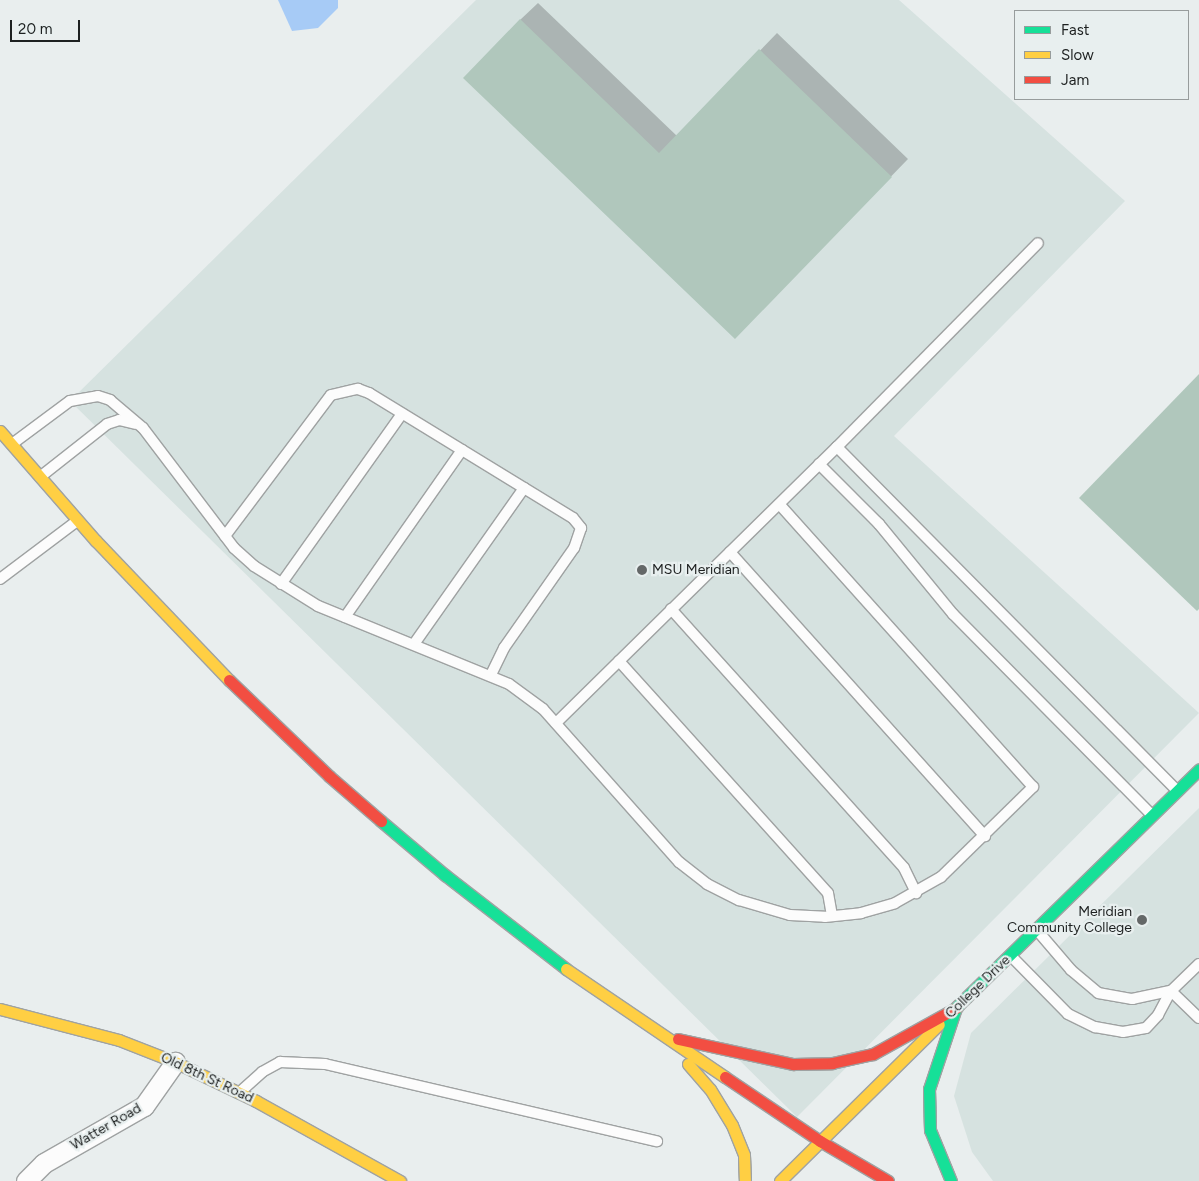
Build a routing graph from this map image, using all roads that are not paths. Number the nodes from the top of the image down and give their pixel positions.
1 (1038, 243) dead end
2 (402, 414) junction
3 (143, 428) junction
4 (0, 431) edge
5 (11, 444) junction
6 (837, 447) junction
7 (462, 450) junction
8 (820, 464) junction
9 (40, 477) junction
10 (524, 488) junction
11 (779, 504) junction
12 (78, 520) junction
13 (225, 536) junction
14 (730, 552) junction
15 (0, 579) edge
16 (281, 584) junction
17 (672, 610) junction
18 (345, 616) junction
19 (414, 644) junction
20 (620, 661) junction
21 (491, 675) junction
22 (556, 723) junction
23 (1199, 769) edge
24 (1177, 790) junction
25 (1153, 815) junction
26 (985, 836) junction
27 (916, 893) junction
28 (832, 916) junction
29 (1036, 929) junction
30 (1010, 955) junction
31 (1199, 964) edge
32 (1171, 991) junction
33 (956, 1008) junction
34 (0, 1010) edge
35 (1199, 1018) edge
36 (662, 1035) junction
37 (175, 1062) junction
38 (239, 1093) junction
39 (657, 1141) dead end
40 (820, 1141) junction
41 (26, 1181) edge
42 (400, 1181) edge
43 (745, 1181) edge
44 (780, 1181) edge
45 (888, 1181) edge
46 (951, 1181) edge

1 - 6 lane
2 - 7 lane
2 - 13 lane
2 - 16 lane
3 - 5 lane
3 - 9 lane
3 - 13 lane
4 - 5 main road
5 - 9 main road
6 - 8 lane
6 - 24 lane
7 - 10 lane
7 - 18 lane
8 - 11 lane
8 - 25 lane
9 - 12 main road
10 - 19 lane
10 - 21 lane
11 - 14 lane
11 - 26 lane
12 - 15 lane
12 - 36 main road
13 - 16 lane
14 - 17 lane
14 - 26 lane
16 - 18 lane
17 - 20 lane
17 - 27 lane
18 - 19 lane
19 - 21 lane
20 - 22 lane
20 - 28 lane
21 - 22 lane
22 - 28 lane
23 - 24 main road, College Drive
24 - 25 main road, College Drive
25 - 29 main road, College Drive
26 - 27 lane
27 - 28 lane
29 - 30 main road, College Drive
29 - 32 lane
30 - 32 lane
30 - 33 main road, College Drive
31 - 32 lane
32 - 35 lane
33 - 36 main road
33 - 40 main road, College Drive
33 - 46 main road
34 - 37 main road, Old 8th St Road
36 - 40 main road
36 - 43 main road
37 - 38 main road, Old 8th St Road
37 - 41 street, Watter Road
38 - 39 lane
38 - 42 main road, Old 8th St Road
40 - 44 main road
40 - 45 main road

